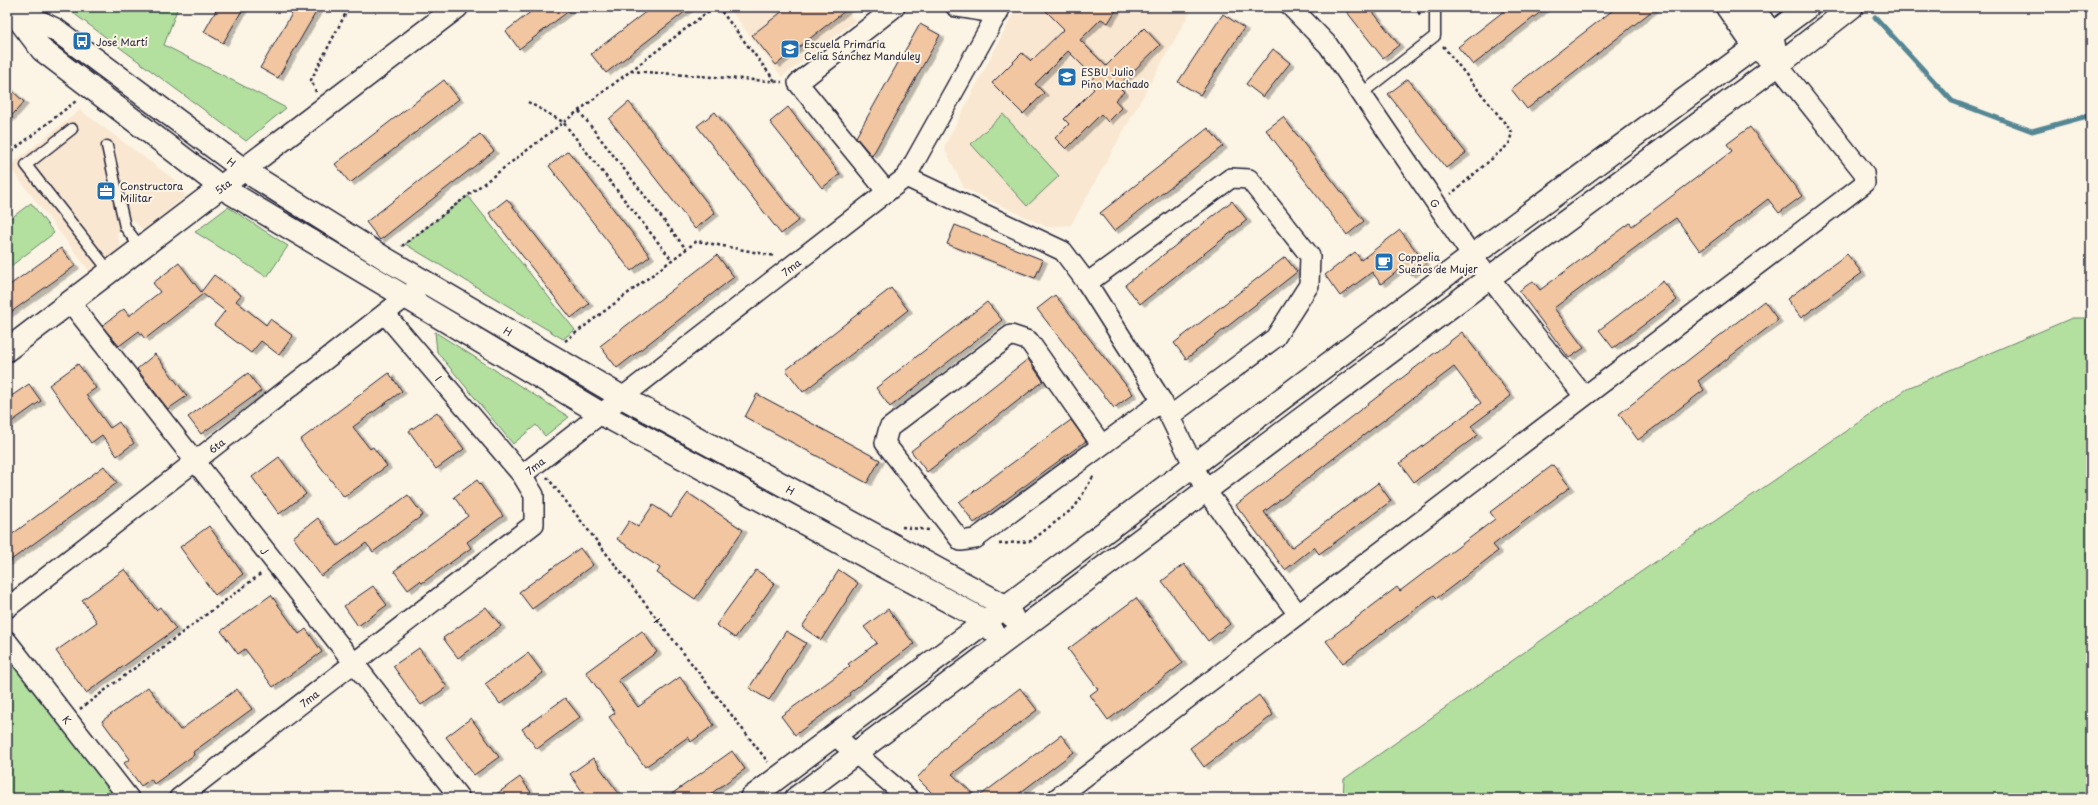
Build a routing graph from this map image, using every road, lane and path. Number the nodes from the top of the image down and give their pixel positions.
1 (10, 7) edge
2 (349, 7) edge
3 (457, 7) edge
4 (714, 7) edge
5 (718, 7) edge
6 (895, 7) edge
7 (956, 7) edge
8 (1291, 7) edge
9 (1435, 7) edge
10 (1727, 7) edge
11 (1752, 7) edge
12 (1808, 7) edge
13 (1000, 10) edge
14 (1848, 10) edge
15 (1435, 36) junction
16 (1764, 41) junction
17 (1778, 65) junction
18 (630, 71) junction
19 (776, 82) junction
20 (798, 83) junction
21 (91, 89) junction
22 (1361, 94) junction
23 (528, 102) dead end
24 (323, 110) junction
25 (579, 110) junction
26 (563, 122) junction
27 (72, 129) dead end
28 (107, 146) dead end
29 (7, 155) edge
30 (244, 170) junction
31 (906, 177) junction
32 (222, 187) junction
33 (887, 192) junction
34 (1437, 206) junction
35 (141, 248) junction
36 (686, 249) junction
37 (1472, 256) junction
38 (386, 259) junction
39 (672, 260) junction
40 (799, 260) junction
41 (110, 272) junction
42 (1489, 278) junction
43 (425, 282) junction
44 (1087, 283) junction
45 (405, 298) junction
46 (70, 302) junction
47 (385, 314) junction
48 (7, 350) edge
49 (548, 354) junction
50 (622, 396) junction
51 (1584, 396) junction
52 (1166, 408) junction
53 (600, 413) junction
54 (1101, 444) junction
55 (195, 461) junction
56 (536, 463) junction
57 (1193, 465) junction
58 (522, 475) junction
59 (1206, 491) junction
60 (534, 524) joint
61 (275, 564) junction
62 (1005, 606) junction
63 (7, 608) edge
64 (1298, 614) junction
65 (985, 621) junction
66 (1021, 628) junction
67 (7, 641) edge
68 (1002, 643) junction
69 (352, 663) junction
70 (67, 718) junction
71 (834, 735) junction
72 (856, 753) junction
73 (779, 777) junction
74 (129, 798) edge
75 (179, 798) edge
76 (460, 798) edge
77 (751, 798) edge
78 (796, 798) edge
79 (908, 798) edge
80 (1057, 798) edge

1 - 21 street, H
1 - 30 street, H
2 - 24 path
3 - 24 street, 5ta
4 - 18 path
5 - 19 path
6 - 20 street
7 - 13 street
8 - 22 street, G
9 - 15 lane
10 - 16 street
11 - 16 street
12 - 16 street
13 - 31 street, 7ma
14 - 17 street
15 - 22 lane
15 - 34 path
16 - 17 street
16 - 37 street
17 - 42 street
17 - 51 street
18 - 19 path
18 - 25 path
19 - 20 path
20 - 33 street
21 - 29 path
21 - 32 street, H
22 - 34 street, G
23 - 26 path
24 - 30 street, 5ta
25 - 26 path
25 - 36 path
26 - 38 path
26 - 39 path
27 - 41 lane
28 - 35 lane
30 - 32 street, 5ta
30 - 38 street, H
31 - 33 street, 7ma
31 - 44 street
32 - 35 street, 5ta
32 - 45 street, H
33 - 40 street, 7ma
34 - 37 street, G
35 - 41 street, 5ta
36 - 39 path
36 - 40 path
37 - 42 street, G
37 - 57 street
38 - 43 street, H
39 - 49 path
40 - 50 street, 7ma
41 - 46 street, 5ta
42 - 51 street, G
42 - 59 street
43 - 45 street, 6ta
43 - 49 street, H
44 - 52 street
44 - 52 street
45 - 47 street, 6ta
45 - 53 street, H
46 - 48 street, 5ta
46 - 55 street, J
47 - 55 street, 6ta
47 - 58 street, I
49 - 50 street, H
50 - 53 street, 7ma
50 - 62 street, H
51 - 64 street
52 - 54 street
52 - 57 street
53 - 56 street, 7ma
53 - 65 street, H
54 - 54 street
55 - 61 street, J
55 - 63 street, 6ta
56 - 58 street, 7ma
56 - 73 path, I
57 - 59 street
57 - 62 street
58 - 60 street, I
59 - 64 street
59 - 66 street
60 - 69 street, 7ma
61 - 69 street, J
61 - 70 path
62 - 65 street
62 - 66 street, H
64 - 80 street
65 - 68 street, H
65 - 71 street
66 - 68 street
67 - 70 street, K
68 - 72 street
69 - 75 street, 7ma
69 - 76 street, J
70 - 74 street, K
71 - 72 street
71 - 73 street
72 - 78 street
72 - 79 street
73 - 77 street

